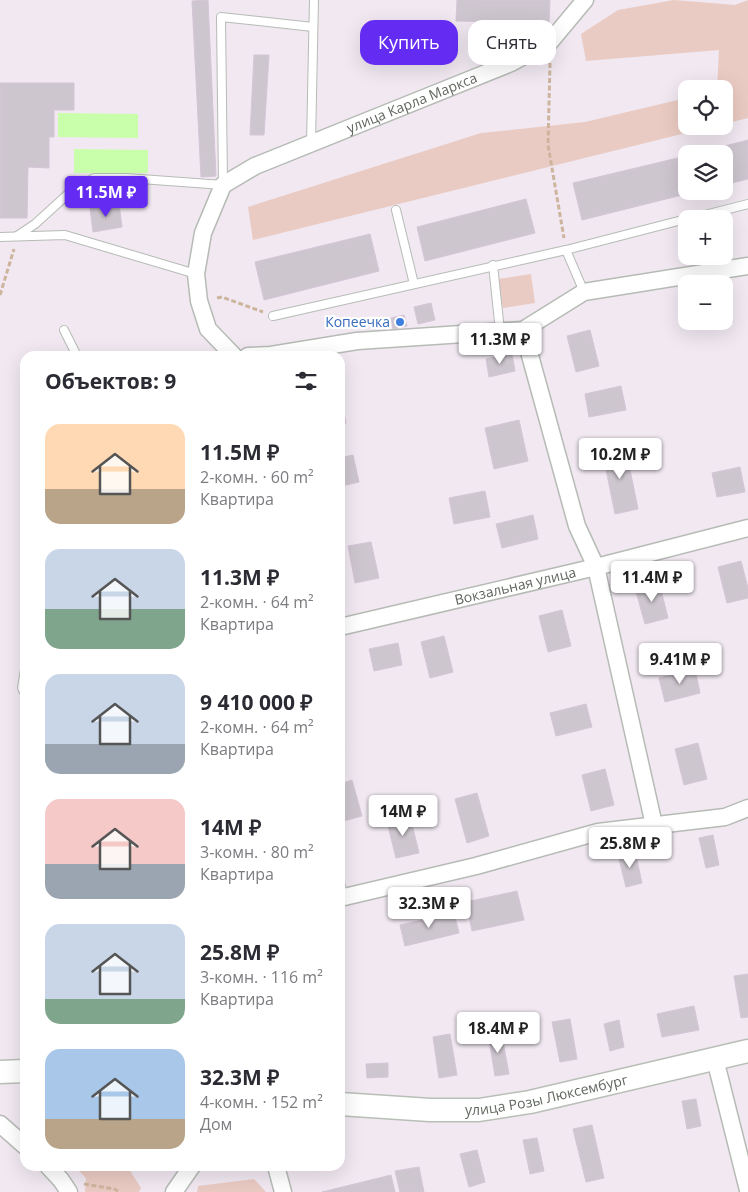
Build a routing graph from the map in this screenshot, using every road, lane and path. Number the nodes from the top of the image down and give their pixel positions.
1 (314, 0) edge
2 (585, 0) edge
3 (313, 28) junction
4 (556, 35) edge
5 (507, 65) edge
6 (550, 65) edge
7 (311, 143) junction
8 (223, 185) junction
9 (748, 204) edge
10 (396, 210) dead end
11 (724, 210) edge
12 (678, 222) edge
13 (17, 236) junction
14 (0, 237) edge
15 (566, 250) junction
16 (493, 265) junction
17 (748, 266) edge
18 (196, 274) junction
19 (414, 284) junction
20 (584, 292) junction
21 (0, 295) edge
22 (199, 301) junction
23 (273, 316) joint
24 (64, 330) dead end
25 (500, 330) junction
26 (523, 330) junction
27 (75, 351) edge
28 (229, 351) edge
29 (300, 351) edge
30 (748, 528) edge
31 (596, 567) junction
32 (345, 626) edge
33 (748, 808) edge
34 (654, 824) junction
35 (345, 892) edge
36 (748, 1051) edge
37 (715, 1059) junction
38 (20, 1071) edge
39 (0, 1072) edge
40 (345, 1104) edge
41 (0, 1124) edge
42 (20, 1142) edge
43 (52, 1171) edge
44 (189, 1171) edge
45 (277, 1171) edge
46 (65, 1186) edge
47 (748, 1190) edge
48 (120, 1192) edge
49 (174, 1192) edge
50 (283, 1192) edge

1 - 3 lane
2 - 4 street, улица Карла Маркса
3 - 7 lane
3 - 8 lane
5 - 7 street, улица Карла Маркса
6 - 15 path
7 - 8 street, улица Карла Маркса
8 - 13 lane
8 - 18 street
9 - 11 lane
10 - 19 lane
12 - 15 lane
13 - 14 lane
13 - 18 lane
13 - 21 path
15 - 16 lane
15 - 20 lane
16 - 19 lane
16 - 25 lane
17 - 20 street
18 - 22 street
19 - 23 lane
20 - 26 street
22 - 23 path
22 - 28 street
24 - 27 lane
25 - 26 street
25 - 29 street
26 - 31 street
30 - 31 street, Вокзальная улица
31 - 32 street, Вокзальная улица
31 - 34 street
33 - 34 street
34 - 35 street
36 - 37 street, улица Розы Люксембург
37 - 40 street, улица Розы Люксембург
37 - 47 street
38 - 39 street
41 - 42 street
43 - 46 street
44 - 49 street
45 - 50 street
46 - 48 path

